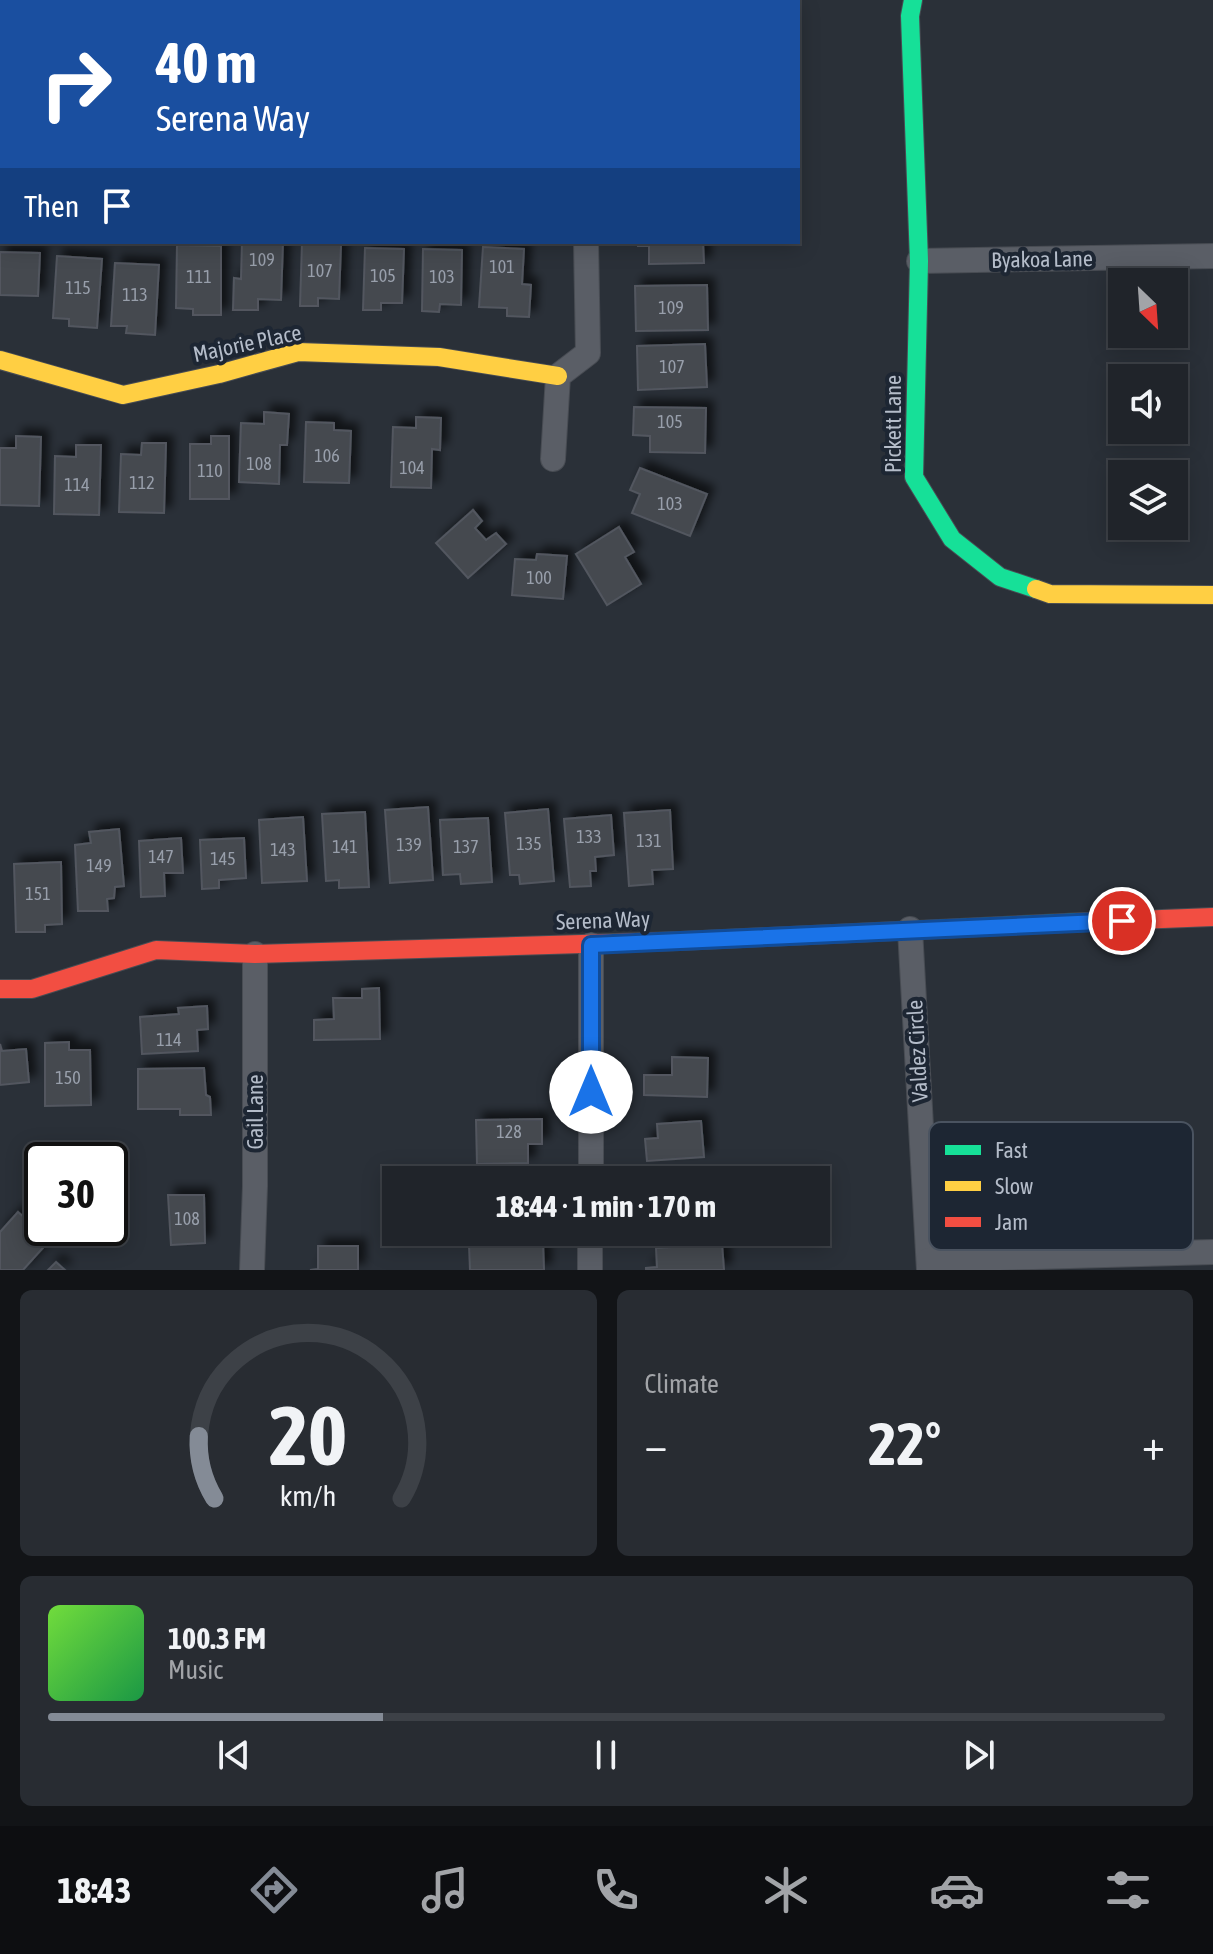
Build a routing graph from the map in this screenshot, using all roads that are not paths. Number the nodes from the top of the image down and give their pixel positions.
1 (913, 0) edge
2 (586, 244) edge
3 (1213, 256) edge
4 (919, 261) junction
5 (0, 360) edge
6 (558, 376) junction
7 (553, 459) dead end
8 (1213, 595) edge
9 (1213, 917) edge
10 (910, 929) junction
11 (591, 945) junction
12 (255, 954) junction
13 (0, 989) edge
14 (591, 1166) edge
15 (590, 1246) edge
16 (1213, 1252) edge
17 (929, 1265) edge
18 (252, 1270) edge
19 (590, 1270) edge

1 - 4 street, Pickett Lane
2 - 6 street
3 - 4 street, Byakoa Lane
4 - 8 street, Pickett Lane
5 - 6 street, Majorie Place
6 - 7 street
9 - 10 street, Serena Way
10 - 11 street, Serena Way
10 - 17 street, Valdez Circle
11 - 12 street, Serena Way
11 - 14 street
12 - 13 street, Serena Way
12 - 18 street, Gail Lane
15 - 19 street
16 - 17 street

